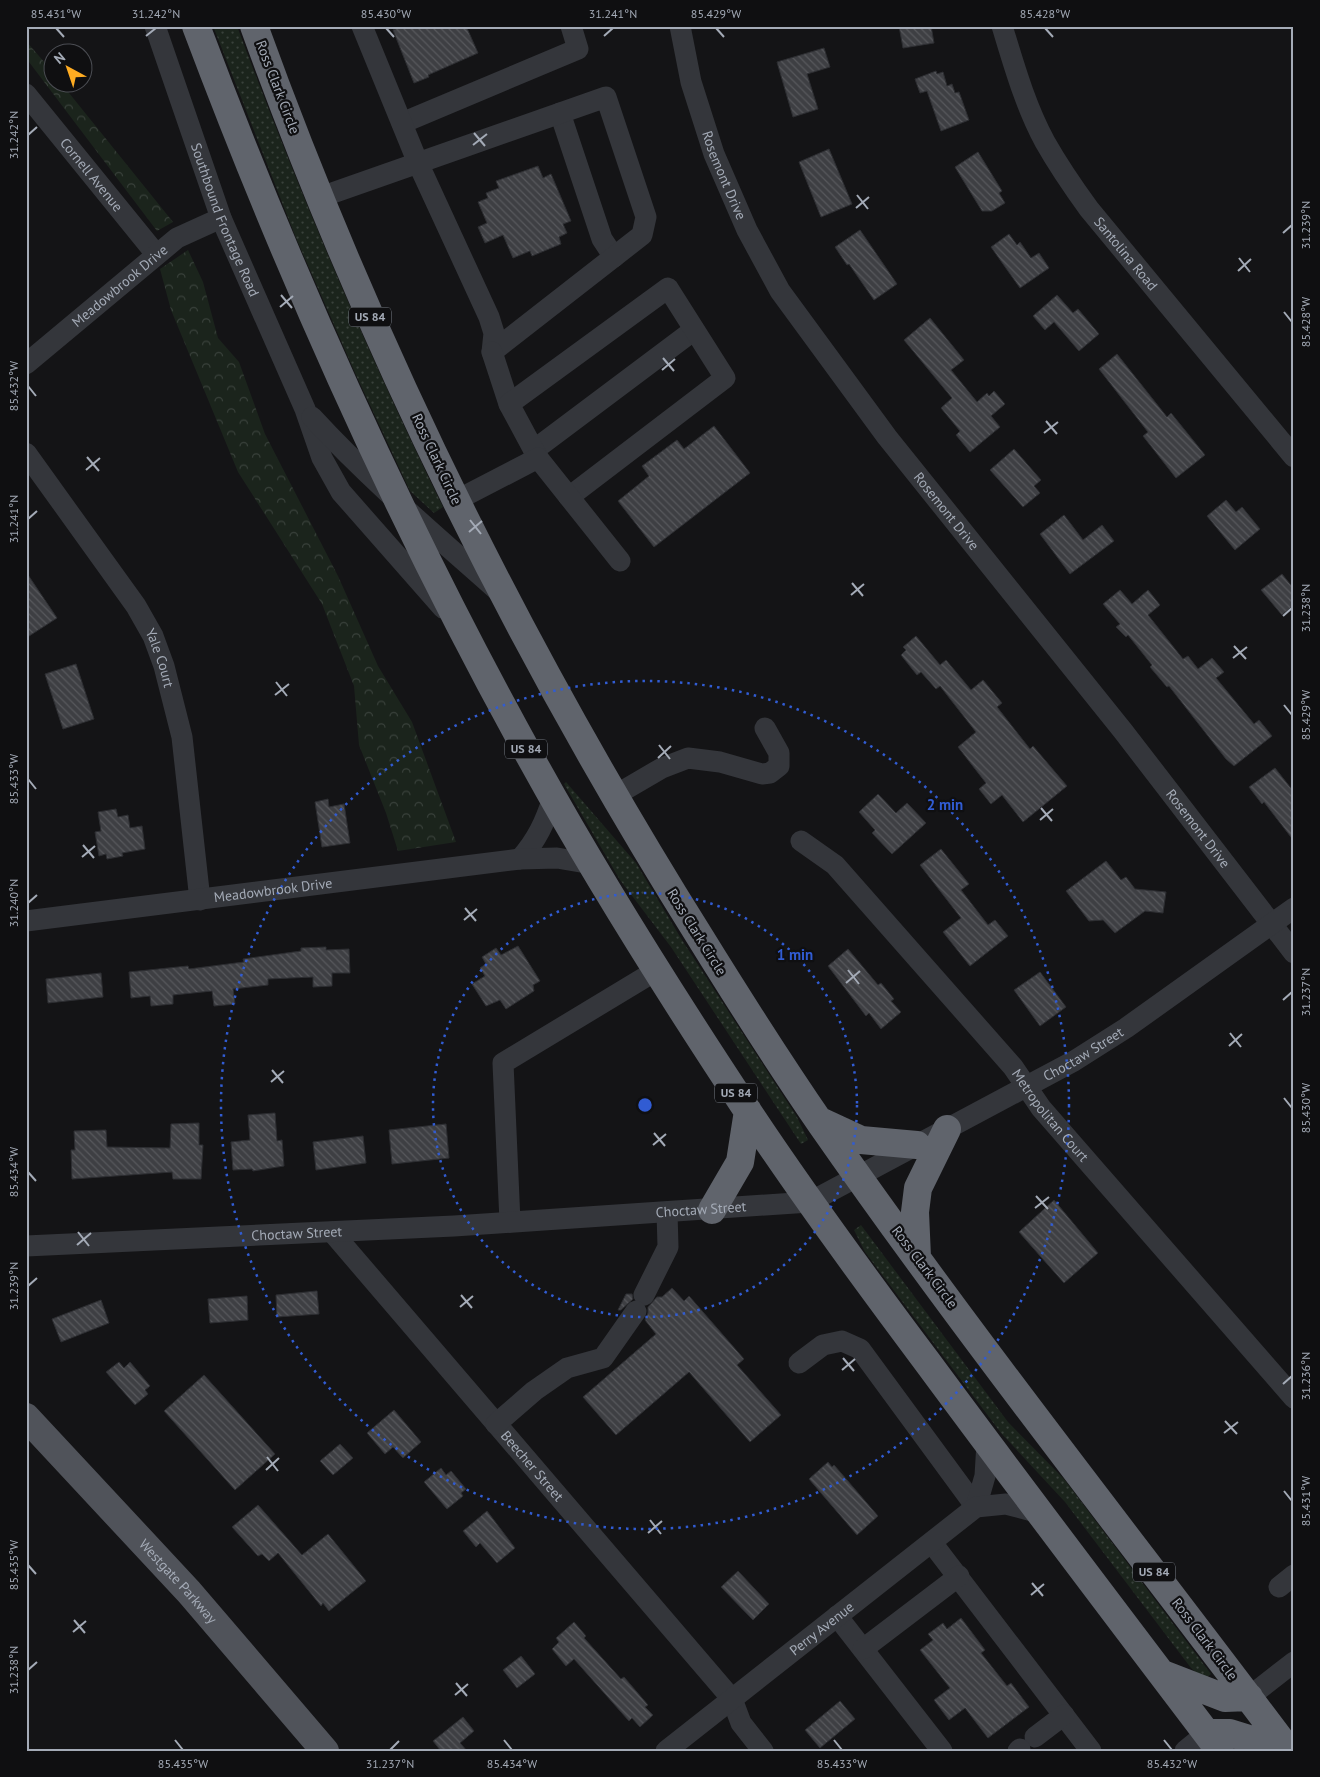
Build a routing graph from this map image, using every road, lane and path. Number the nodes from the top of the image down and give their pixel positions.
1 (155, 26) edge
2 (196, 26) edge
3 (254, 26) edge
4 (362, 26) edge
5 (571, 26) edge
6 (680, 26) edge
7 (1002, 26) edge
8 (26, 94) edge
9 (560, 113) junction
10 (402, 123) junction
11 (418, 163) junction
12 (320, 197) junction
13 (221, 218) junction
14 (156, 254) junction
15 (614, 257) junction
16 (694, 330) junction
17 (492, 352) junction
18 (26, 364) edge
19 (510, 404) junction
20 (305, 409) junction
21 (26, 453) edge
22 (536, 454) junction
23 (1294, 457) edge
24 (569, 497) junction
25 (457, 500) junction
26 (401, 508) junction
27 (620, 561) dead end
28 (507, 599) junction
29 (464, 633) junction
30 (765, 728) dead end
31 (614, 796) junction
32 (553, 798) junction
33 (802, 841) dead end
34 (520, 859) junction
35 (592, 864) junction
36 (200, 900) junction
37 (1294, 908) edge
38 (26, 921) edge
39 (1272, 924) junction
40 (1294, 953) edge
41 (657, 970) junction
42 (1027, 1087) junction
43 (748, 1111) junction
44 (819, 1121) junction
45 (947, 1129) junction
46 (917, 1145) junction
47 (858, 1176) junction
48 (810, 1202) junction
49 (712, 1210) junction
50 (668, 1212) junction
51 (510, 1222) junction
52 (332, 1232) junction
53 (26, 1246) edge
54 (917, 1257) junction
55 (799, 1363) dead end
56 (1294, 1398) edge
57 (26, 1417) edge
58 (496, 1424) junction
59 (987, 1443) junction
60 (976, 1507) junction
61 (1040, 1513) junction
62 (932, 1542) junction
63 (959, 1576) junction
64 (837, 1616) junction
65 (863, 1649) junction
66 (1294, 1662) edge
67 (1161, 1674) junction
68 (1249, 1697) junction
69 (732, 1699) junction
70 (1064, 1715) junction
71 (1214, 1742) edge
72 (1024, 1746) edge
73 (325, 1751) edge
74 (666, 1751) edge
75 (763, 1751) edge
76 (942, 1751) edge
77 (1091, 1751) edge
78 (1184, 1751) edge
79 (1289, 1751) edge

1 - 13 street, Southbound Frontage Road
2 - 26 highway, US 84
3 - 12 highway, Ross Clark Circle / US 84
4 - 10 street
5 - 10 street
6 - 39 street, Rosemont Drive
7 - 23 street, Santolina Road
8 - 14 street, Cornell Avenue
9 - 11 street
9 - 15 street
9 - 15 street
10 - 11 street
11 - 12 street
11 - 17 street
12 - 25 highway, Ross Clark Circle / US 84
13 - 14 street, Meadowbrook Drive
13 - 20 street, Southbound Frontage Road
14 - 18 street, Meadowbrook Drive
15 - 17 street
16 - 19 street
16 - 22 street
16 - 24 street
17 - 19 street
19 - 22 street
20 - 26 street, Southbound Frontage Road
20 - 29 street, Southbound Frontage Road
21 - 36 street, Yale Court
22 - 24 street
22 - 25 street
24 - 27 street
25 - 28 highway, Ross Clark Circle / US 84
26 - 28 street, Southbound Frontage Road
26 - 29 highway, US 84
28 - 31 highway, Ross Clark Circle / US 84
29 - 32 highway, US 84
30 - 31 street
31 - 44 highway, Ross Clark Circle / US 84
32 - 34 street
32 - 35 highway, US 84
33 - 42 street, Metropolitan Court
34 - 35 street, Meadowbrook Drive
34 - 36 street, Meadowbrook Drive
35 - 41 highway, US 84
36 - 38 street, Meadowbrook Drive
37 - 39 street, Choctaw Street
39 - 40 street, Rosemont Drive
39 - 42 street, Choctaw Street
41 - 43 highway, US 84
41 - 51 street
42 - 45 street, Choctaw Street
42 - 56 street, Metropolitan Court
43 - 48 highway, US 84
43 - 49 highway
44 - 46 highway
44 - 47 highway, Ross Clark Circle / US 84
45 - 46 street, Choctaw Street
45 - 54 highway
46 - 47 street, Choctaw Street
47 - 48 street, Choctaw Street
47 - 54 highway, Ross Clark Circle / US 84
48 - 49 street, Choctaw Street
48 - 59 highway, US 84
49 - 50 street, Choctaw Street
50 - 51 street, Choctaw Street
50 - 58 street
51 - 52 street, Choctaw Street
52 - 53 street, Choctaw Street
52 - 58 street, Beecher Street
54 - 68 highway, Ross Clark Circle / US 84
55 - 60 street
57 - 73 main road, Westgate Parkway
58 - 69 street, Beecher Street
59 - 60 street
59 - 61 highway, US 84
60 - 61 street
60 - 62 street, Perry Avenue
61 - 67 highway, US 84
62 - 63 street
62 - 64 street, Perry Avenue
63 - 65 street
63 - 70 street
64 - 65 street
64 - 69 street, Perry Avenue
65 - 76 street
66 - 68 street
67 - 68 highway
67 - 71 highway, US 84
68 - 79 highway, Ross Clark Circle / US 84
69 - 74 street, Perry Avenue
69 - 75 street
70 - 72 street
70 - 77 street
71 - 78 street
71 - 79 highway

